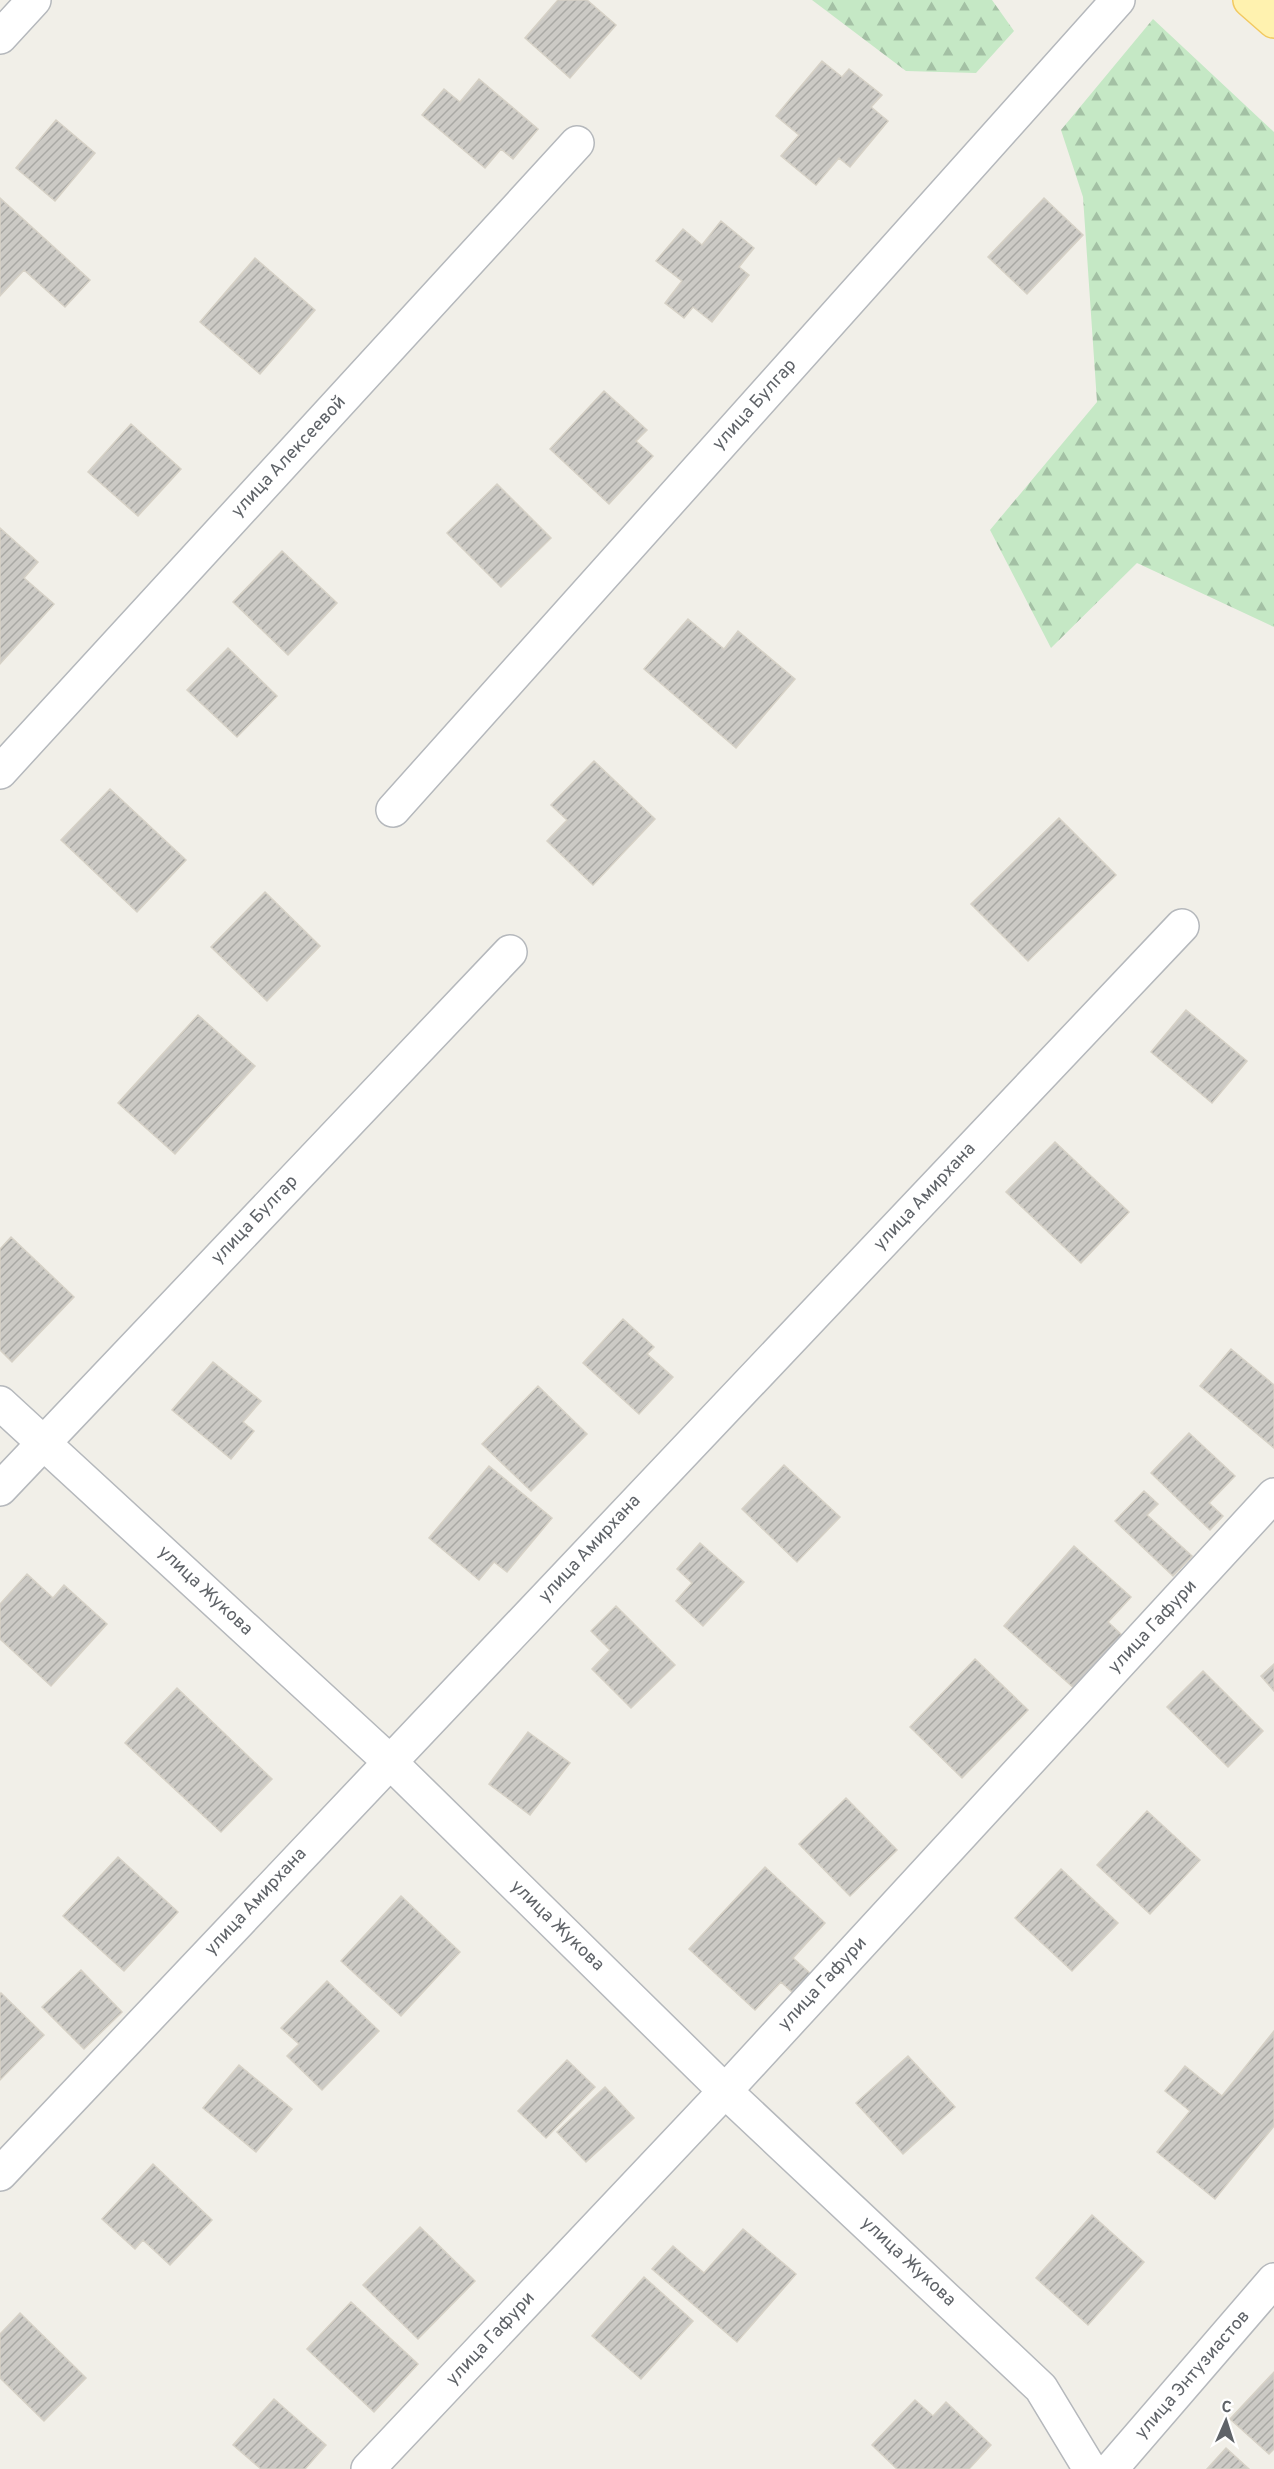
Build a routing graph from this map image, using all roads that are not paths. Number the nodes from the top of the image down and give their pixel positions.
1 (34, 0) edge
2 (1118, 0) edge
3 (1250, 0) edge
4 (1274, 21) edge
5 (0, 36) edge
6 (578, 143) dead end
7 (0, 772) edge
8 (393, 810) dead end
9 (1182, 926) dead end
10 (510, 952) dead end
11 (0, 1403) edge
12 (44, 1442) junction
13 (0, 1489) edge
14 (1274, 1495) edge
15 (389, 1761) junction
16 (725, 2091) junction
17 (0, 2174) edge
18 (1274, 2280) edge
19 (368, 2469) edge
20 (1090, 2469) edge
21 (1111, 2469) edge

1 - 5 street
2 - 8 street, улица Булгар
3 - 4 main road
6 - 7 street, улица Алексеевой
9 - 15 street, улица Амирхана
10 - 12 street, улица Булгар
11 - 12 street, улица Жукова
12 - 13 street, улица Булгар
12 - 15 street, улица Жукова
14 - 16 street, улица Гафури
15 - 16 street, улица Жукова
15 - 17 street, улица Амирхана
16 - 19 street, улица Гафури
16 - 20 street, улица Жукова
18 - 21 street, улица Энтузиастов

